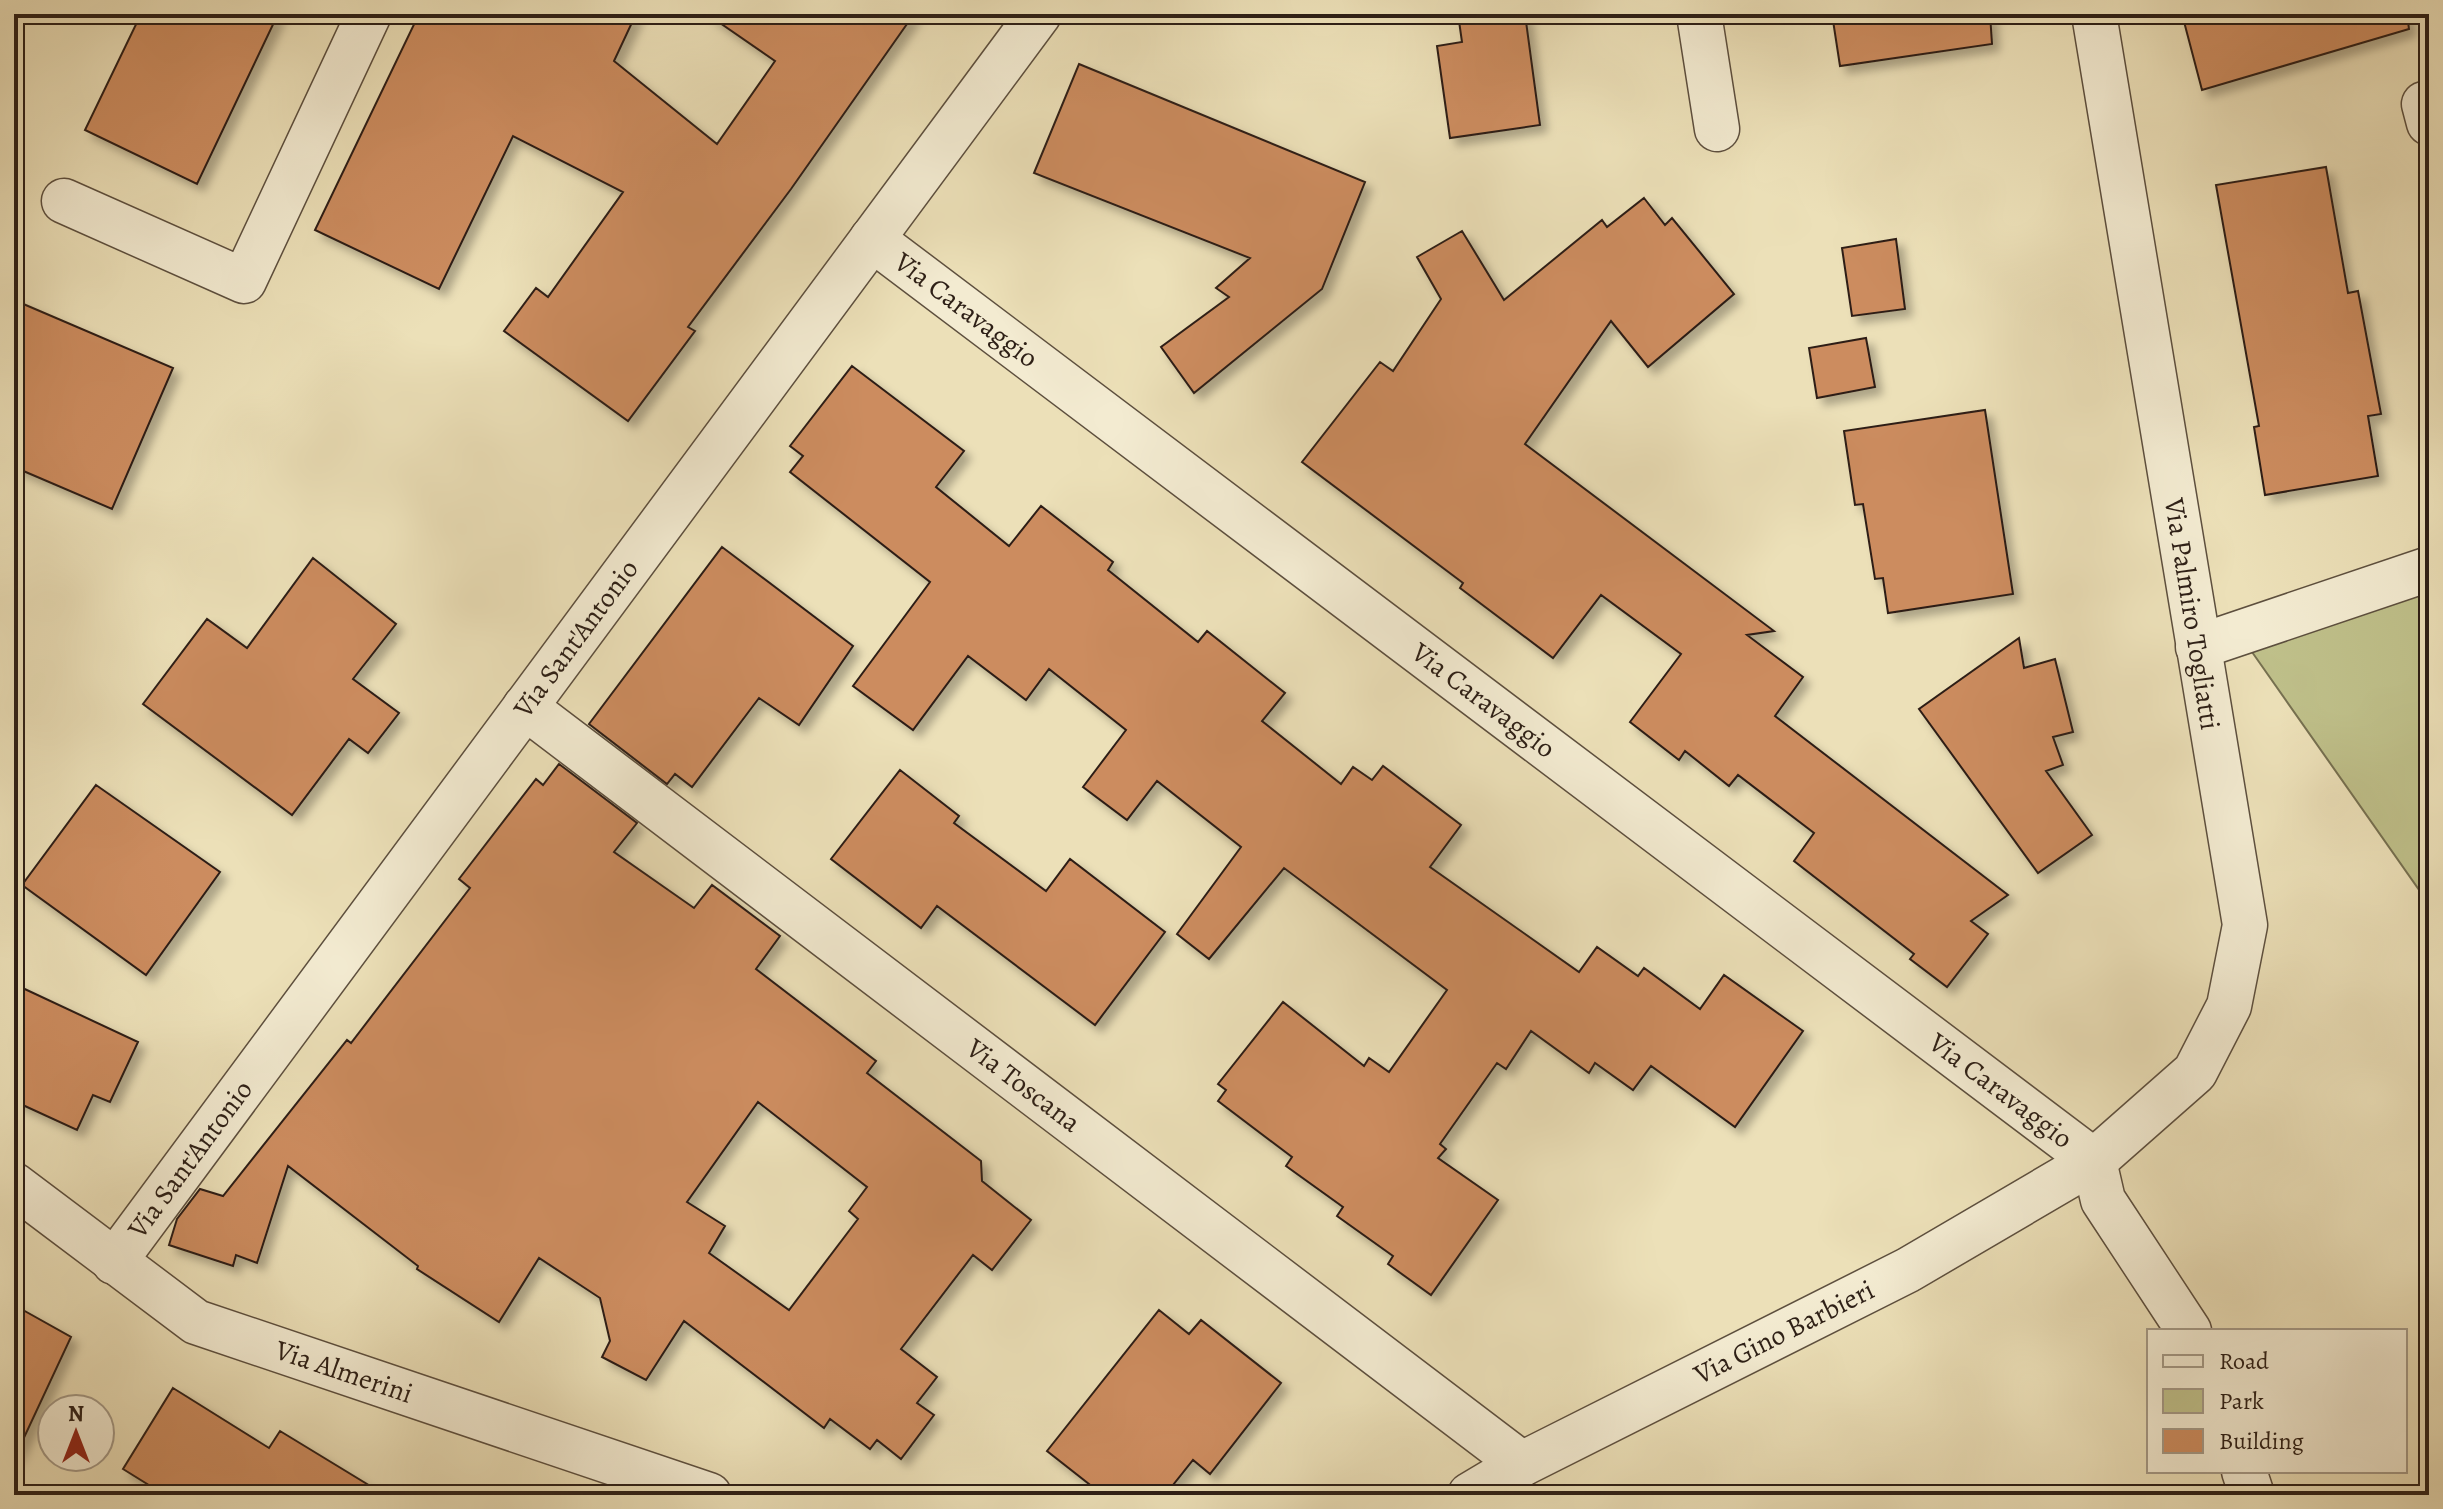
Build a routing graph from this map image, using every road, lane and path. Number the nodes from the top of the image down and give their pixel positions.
1 (369, 14) edge
2 (1039, 14) edge
3 (1699, 14) edge
4 (2094, 14) edge
5 (1717, 129) dead end
6 (64, 201) dead end
7 (872, 239) junction
8 (2429, 569) edge
9 (2198, 647) junction
10 (525, 707) junction
11 (2094, 1161) junction
12 (14, 1185) edge
13 (114, 1262) junction
14 (2188, 1329) edge
15 (1522, 1464) junction
16 (2245, 1473) edge
17 (709, 1495) edge
18 (1470, 1495) edge
19 (2252, 1495) edge

1 - 6 street
2 - 7 street, Via Sant'Antonio
3 - 5 street
4 - 9 street, Via Palmiro Togliatti
7 - 10 street, Via Sant'Antonio
7 - 11 street, Via Caravaggio
8 - 9 street
9 - 11 street, Via Palmiro Togliatti
10 - 13 street, Via Sant'Antonio
10 - 15 street, Via Toscana
11 - 14 street
11 - 15 street, Via Gino Barbieri
12 - 13 street, Via Almerini
13 - 17 street, Via Almerini
15 - 18 street, Via Gino Barbieri
16 - 19 street

